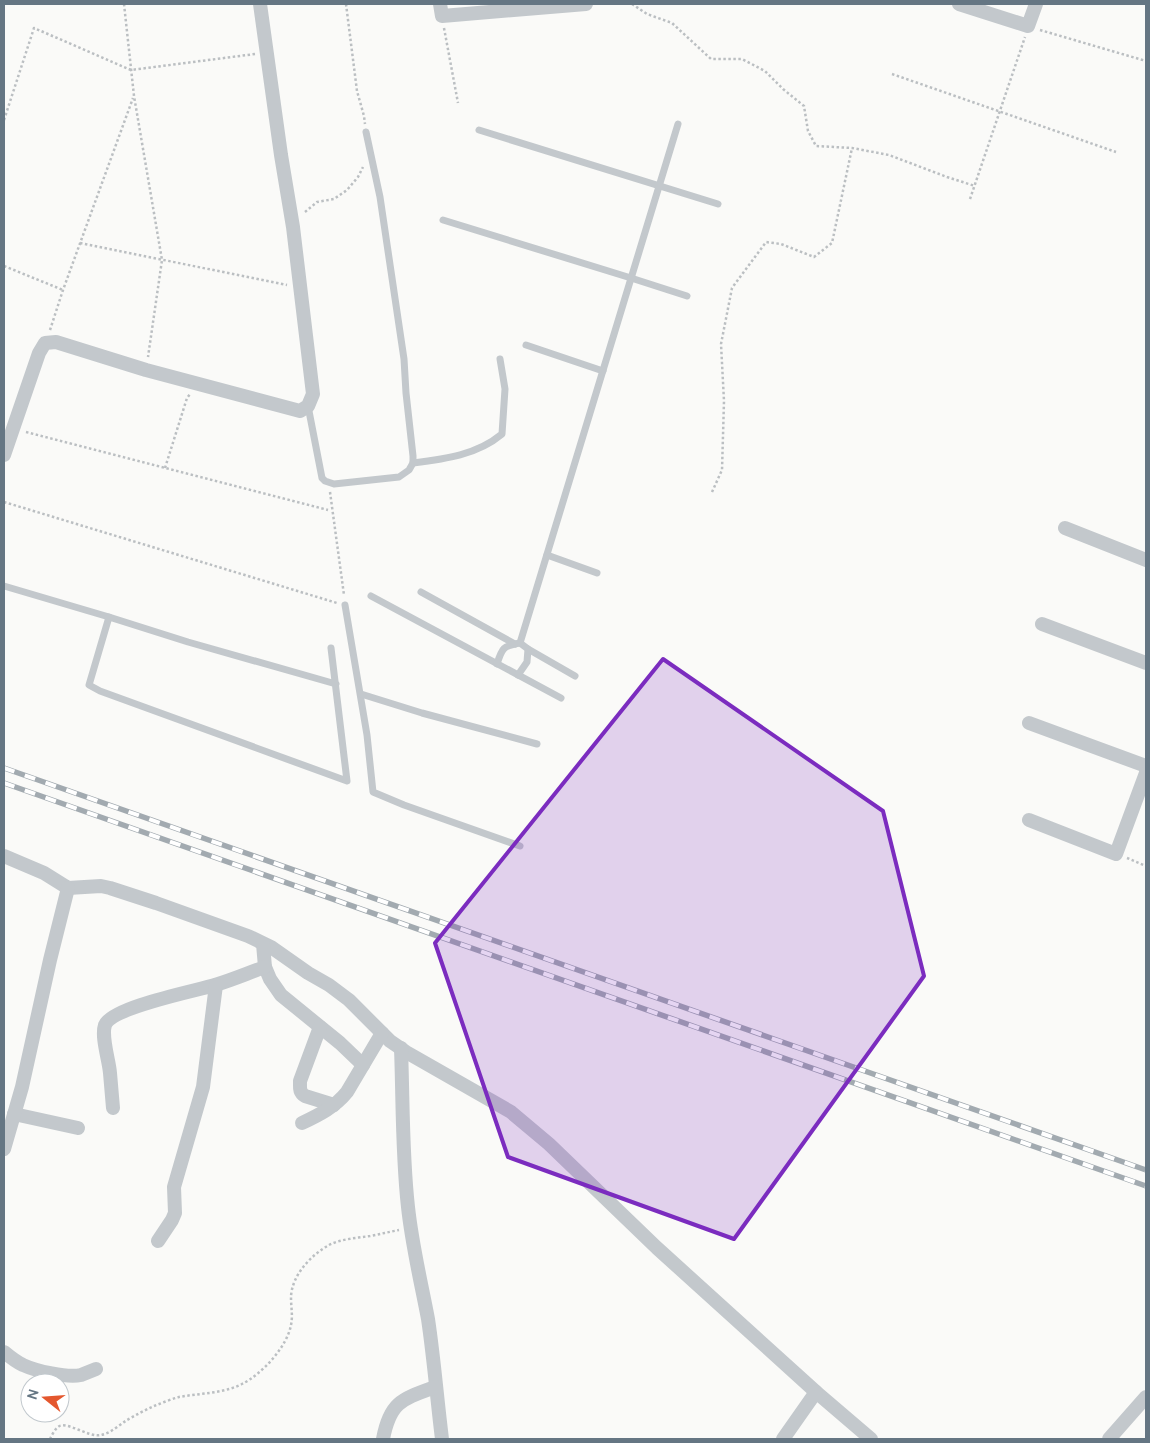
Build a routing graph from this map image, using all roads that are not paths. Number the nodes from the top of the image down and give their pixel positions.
1 (260, 4) edge
2 (586, 4) edge
3 (959, 4) edge
4 (1036, 4) edge
5 (441, 10) edge
6 (678, 124) dead end
7 (479, 130) dead end
8 (366, 132) road end
9 (660, 185) junction
10 (718, 204) dead end
11 (443, 220) dead end
12 (631, 278) junction
13 (687, 296) dead end
14 (526, 345) dead end
15 (500, 359) dead end
16 (603, 370) junction
17 (308, 406) junction
18 (4, 455) edge
19 (413, 463) junction
20 (1065, 528) dead end
21 (546, 555) junction
22 (1146, 560) edge
23 (596, 573) dead end
24 (4, 586) edge
25 (421, 592) dead end
26 (372, 596) dead end
27 (345, 605) road end
28 (108, 617) junction
29 (1042, 624) dead end
30 (518, 643) junction
31 (331, 648) dead end
32 (528, 649) junction
33 (1146, 663) edge
34 (497, 664) junction
35 (518, 675) junction
36 (575, 676) dead end
37 (336, 684) junction
38 (361, 694) junction
39 (562, 698) dead end
40 (1029, 723) dead end
41 (537, 744) dead end
42 (1146, 766) edge
43 (1146, 773) edge
44 (1029, 820) dead end
45 (520, 846) dead end
46 (4, 856) edge
47 (68, 888) junction
48 (263, 944) junction
49 (265, 967) junction
50 (216, 985) junction
51 (320, 1027) junction
52 (382, 1033) junction
53 (401, 1048) junction
54 (363, 1065) junction
55 (334, 1105) junction
56 (113, 1108) dead end
57 (14, 1114) junction
58 (302, 1124) dead end
59 (78, 1128) dead end
60 (4, 1149) edge
61 (158, 1241) dead end
62 (4, 1352) edge
63 (96, 1369) dead end
64 (435, 1387) junction
65 (816, 1392) junction
66 (1146, 1397) edge
67 (383, 1439) edge
68 (442, 1439) edge
69 (783, 1439) edge
70 (871, 1439) edge
71 (1109, 1439) edge

1 - 17 street
2 - 5 street
3 - 4 street
6 - 9 lane
7 - 9 lane
8 - 19 lane
9 - 10 lane
9 - 12 lane
11 - 12 lane
12 - 13 lane
12 - 16 lane
14 - 16 lane
15 - 19 lane
16 - 21 lane
17 - 18 street
17 - 19 lane
20 - 22 street
21 - 23 lane
21 - 30 lane
24 - 28 lane
25 - 30 lane
26 - 34 lane
27 - 38 lane
28 - 37 lane
28 - 37 lane
29 - 33 street
30 - 32 lane
30 - 34 lane
31 - 37 lane
32 - 35 lane
32 - 36 lane
34 - 35 lane
35 - 39 lane
38 - 41 lane
38 - 45 lane
40 - 42 street
43 - 44 street
46 - 47 street
47 - 48 street
47 - 57 street
48 - 49 street
48 - 52 street
49 - 50 street
49 - 51 street
50 - 56 street
50 - 61 street
51 - 54 street
51 - 55 street
52 - 53 street
52 - 54 street
53 - 64 street
53 - 65 street
54 - 55 street
55 - 58 street
57 - 59 street
57 - 60 street
62 - 63 street
64 - 67 street
64 - 68 street
65 - 69 street
65 - 70 street
66 - 71 street

